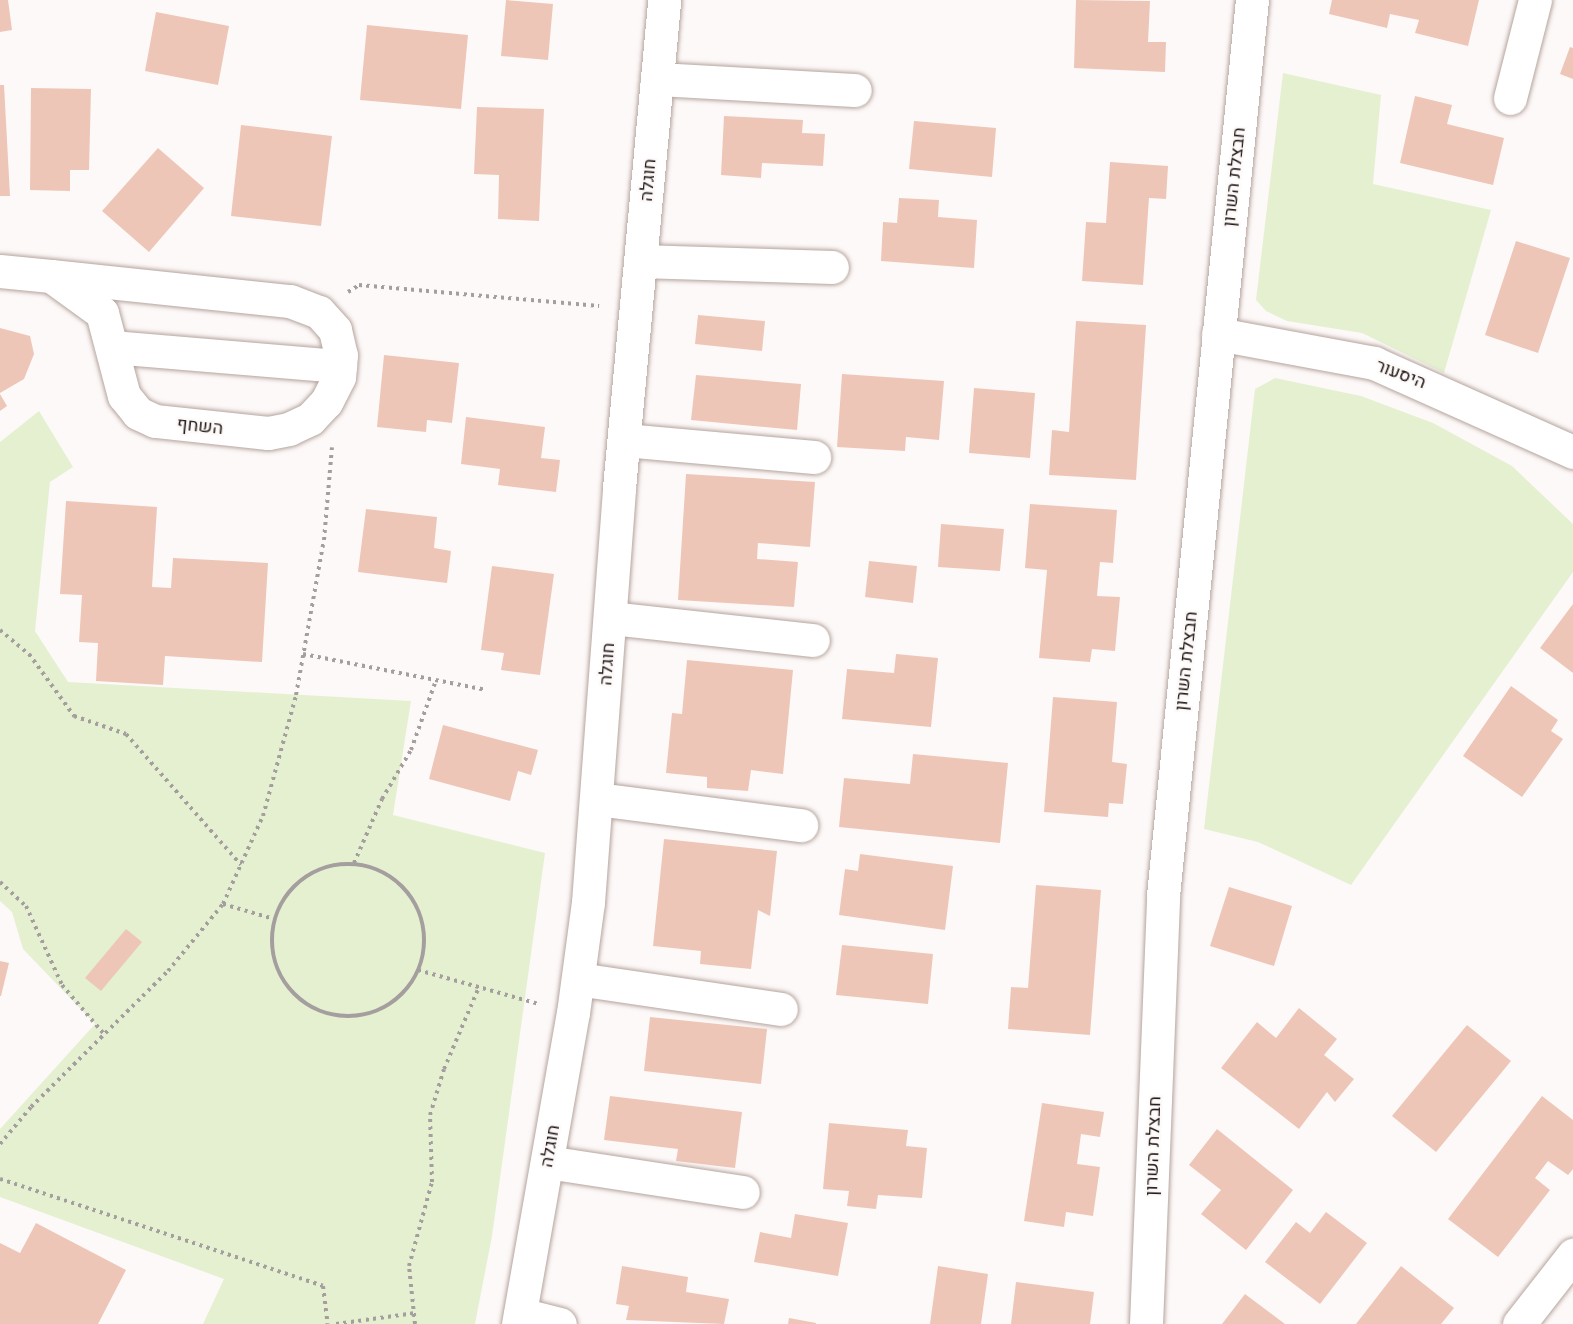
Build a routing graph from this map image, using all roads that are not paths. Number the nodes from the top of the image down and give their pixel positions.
1 (664, 0) edge
2 (1252, 0) edge
3 (1535, 0) edge
4 (657, 79) junction
5 (855, 90) dead end
6 (1510, 98) dead end
7 (640, 261) junction
8 (832, 267) dead end
9 (0, 271) edge
10 (51, 276) junction
11 (1218, 334) junction
12 (112, 347) junction
13 (340, 366) junction
14 (624, 440) junction
15 (1573, 452) edge
16 (814, 457) dead end
17 (610, 618) junction
18 (813, 640) dead end
19 (597, 799) junction
20 (801, 825) dead end
21 (578, 979) junction
22 (781, 1009) dead end
23 (547, 1162) junction
24 (743, 1192) dead end
25 (1573, 1255) edge
26 (519, 1319) edge
27 (560, 1324) edge
28 (1146, 1324) edge
29 (1519, 1324) edge

1 - 4 street, חוגלה
2 - 11 street, חבצלת השרון
3 - 6 street
4 - 5 street
4 - 7 street, חוגלה
7 - 8 street
7 - 14 street, חוגלה
9 - 10 street
10 - 12 street, השחף
10 - 13 street, השחף
11 - 15 street, היסעור
11 - 28 street, חבצלת השרון
12 - 13 street
12 - 13 street, השחף
14 - 16 street
14 - 17 street, חוגלה
17 - 18 street
17 - 19 street, חוגלה
19 - 20 street
19 - 21 street, חוגלה
21 - 22 street
21 - 23 street, חוגלה
23 - 24 street
23 - 26 street, חוגלה
25 - 29 street
26 - 27 street

